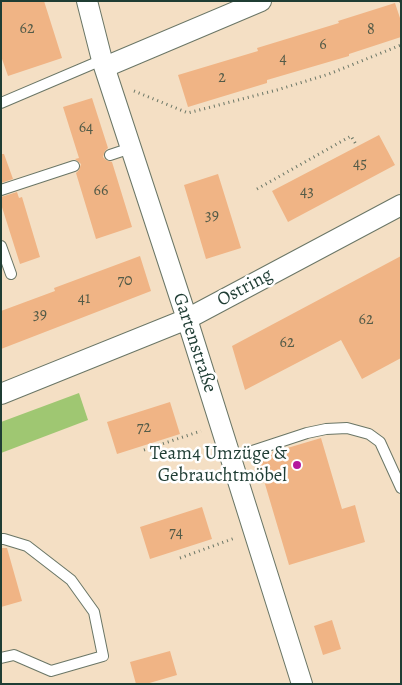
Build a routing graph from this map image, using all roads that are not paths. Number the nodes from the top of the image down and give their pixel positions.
1 (87, 1) edge
2 (261, 1) edge
3 (104, 63) junction
4 (1, 103) edge
5 (131, 148) junction
6 (110, 155) dead end
7 (74, 166) dead end
8 (1, 190) edge
9 (401, 205) edge
10 (1, 246) edge
11 (11, 274) dead end
12 (187, 319) junction
13 (1, 394) edge
14 (231, 458) junction
15 (401, 488) edge
16 (1, 539) edge
17 (1, 658) edge
18 (302, 684) edge

1 - 3 street, Gartenstraße
2 - 3 street
3 - 4 lane
3 - 5 street, Gartenstraße
5 - 6 lane
5 - 12 street, Gartenstraße
7 - 8 lane
9 - 12 street, Ostring
10 - 11 lane
12 - 13 street, Ostring
12 - 14 street, Gartenstraße
14 - 15 lane
14 - 18 street, Gartenstraße
16 - 17 lane

